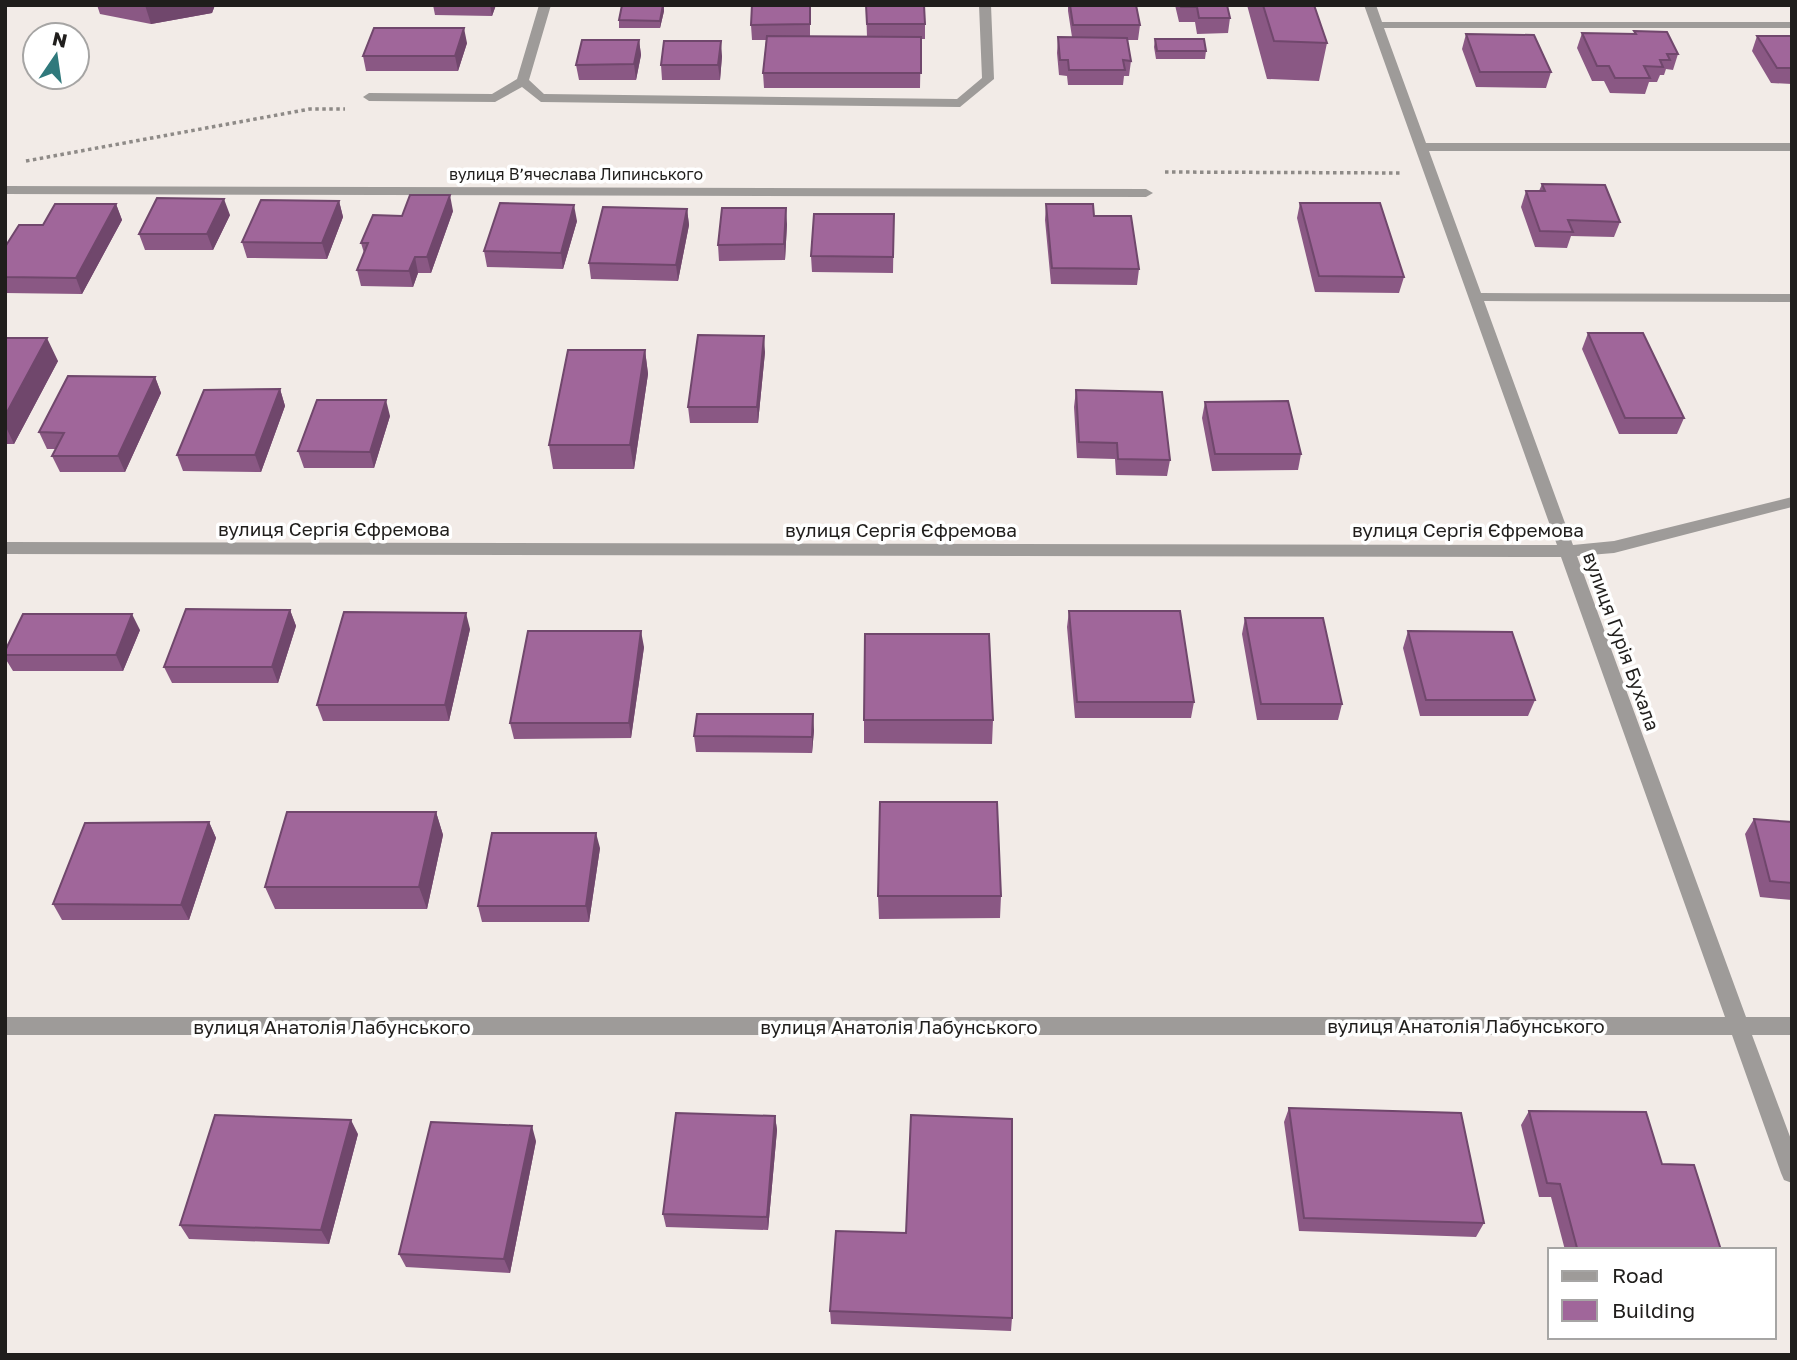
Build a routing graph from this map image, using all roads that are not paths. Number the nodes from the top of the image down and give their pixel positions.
1 (545, 5) edge
2 (985, 5) edge
3 (1370, 5) edge
4 (1378, 24) junction
5 (1792, 25) edge
6 (523, 81) junction
7 (369, 97) dead end
8 (1423, 147) junction
9 (1792, 147) edge
10 (5, 190) edge
11 (1146, 193) dead end
12 (1477, 297) junction
13 (1792, 298) edge
14 (1792, 502) edge
15 (5, 548) edge
16 (1568, 551) junction
17 (1737, 1025) junction
18 (5, 1026) edge
19 (1792, 1026) edge
20 (1792, 1173) edge

1 - 6 street
2 - 6 street
3 - 4 street, вулиця Гурія Бухала
4 - 5 street
4 - 8 street, вулиця Гурія Бухала
6 - 7 street
8 - 9 street
8 - 12 street, вулиця Гурія Бухала
10 - 11 street, вулиця Вʼячеслава Липинського
12 - 13 street
12 - 16 street, вулиця Гурія Бухала
14 - 16 street, вулиця Сергія Єфремова
15 - 16 street, вулиця Сергія Єфремова
16 - 17 street, вулиця Гурія Бухала
17 - 18 street, вулиця Анатолія Лабунського
17 - 19 street, вулиця Анатолія Лабунського
17 - 20 street, вулиця Гурія Бухала

